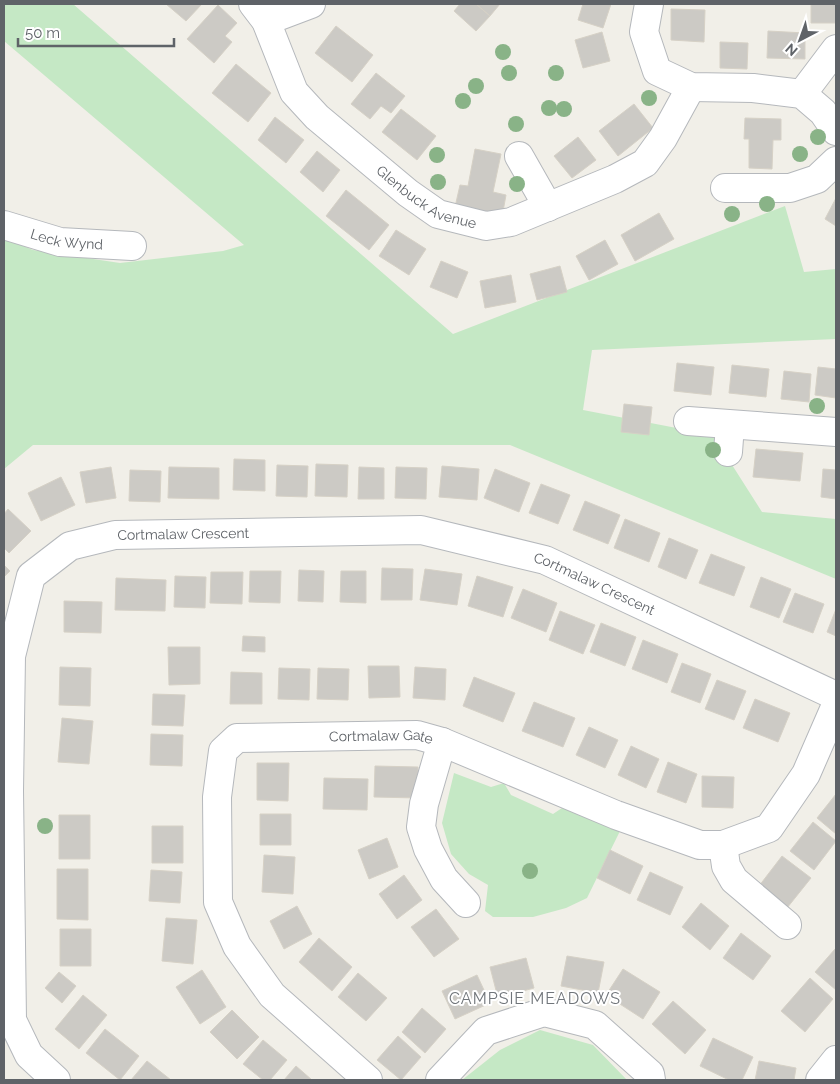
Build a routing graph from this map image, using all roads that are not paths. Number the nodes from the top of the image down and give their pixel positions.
1 (311, 4) edge
2 (649, 4) edge
3 (259, 12) edge
4 (836, 49) edge
5 (691, 87) junction
6 (802, 94) junction
7 (836, 131) edge
8 (519, 156) dead end
9 (836, 161) edge
10 (725, 188) dead end
11 (548, 207) junction
12 (4, 224) edge
13 (132, 246) dead end
14 (688, 421) dead end
15 (730, 425) junction
16 (836, 432) edge
17 (728, 452) dead end
18 (836, 696) edge
19 (836, 705) edge
20 (442, 742) junction
21 (6, 791) edge
22 (724, 845) junction
23 (466, 903) dead end
24 (787, 925) dead end
25 (836, 1060) edge
26 (56, 1080) edge
27 (368, 1080) edge
28 (440, 1080) edge
29 (651, 1080) edge
30 (820, 1080) edge

1 - 3 street
2 - 5 street
3 - 11 street, Glenbuck Avenue
4 - 6 street
5 - 6 street
5 - 11 street, Glenbuck Avenue
6 - 7 street
8 - 11 street
9 - 10 street
12 - 13 street, Leck Wynd
14 - 15 street
15 - 16 street
15 - 17 street
18 - 21 street, Cortmalaw Crescent
19 - 22 street, Cortmalaw Gate
20 - 22 street, Cortmalaw Gate
20 - 23 street
20 - 27 street, Cortmalaw Gate
21 - 26 street, Cortmalaw Crescent
22 - 24 street
25 - 30 street
28 - 29 street

